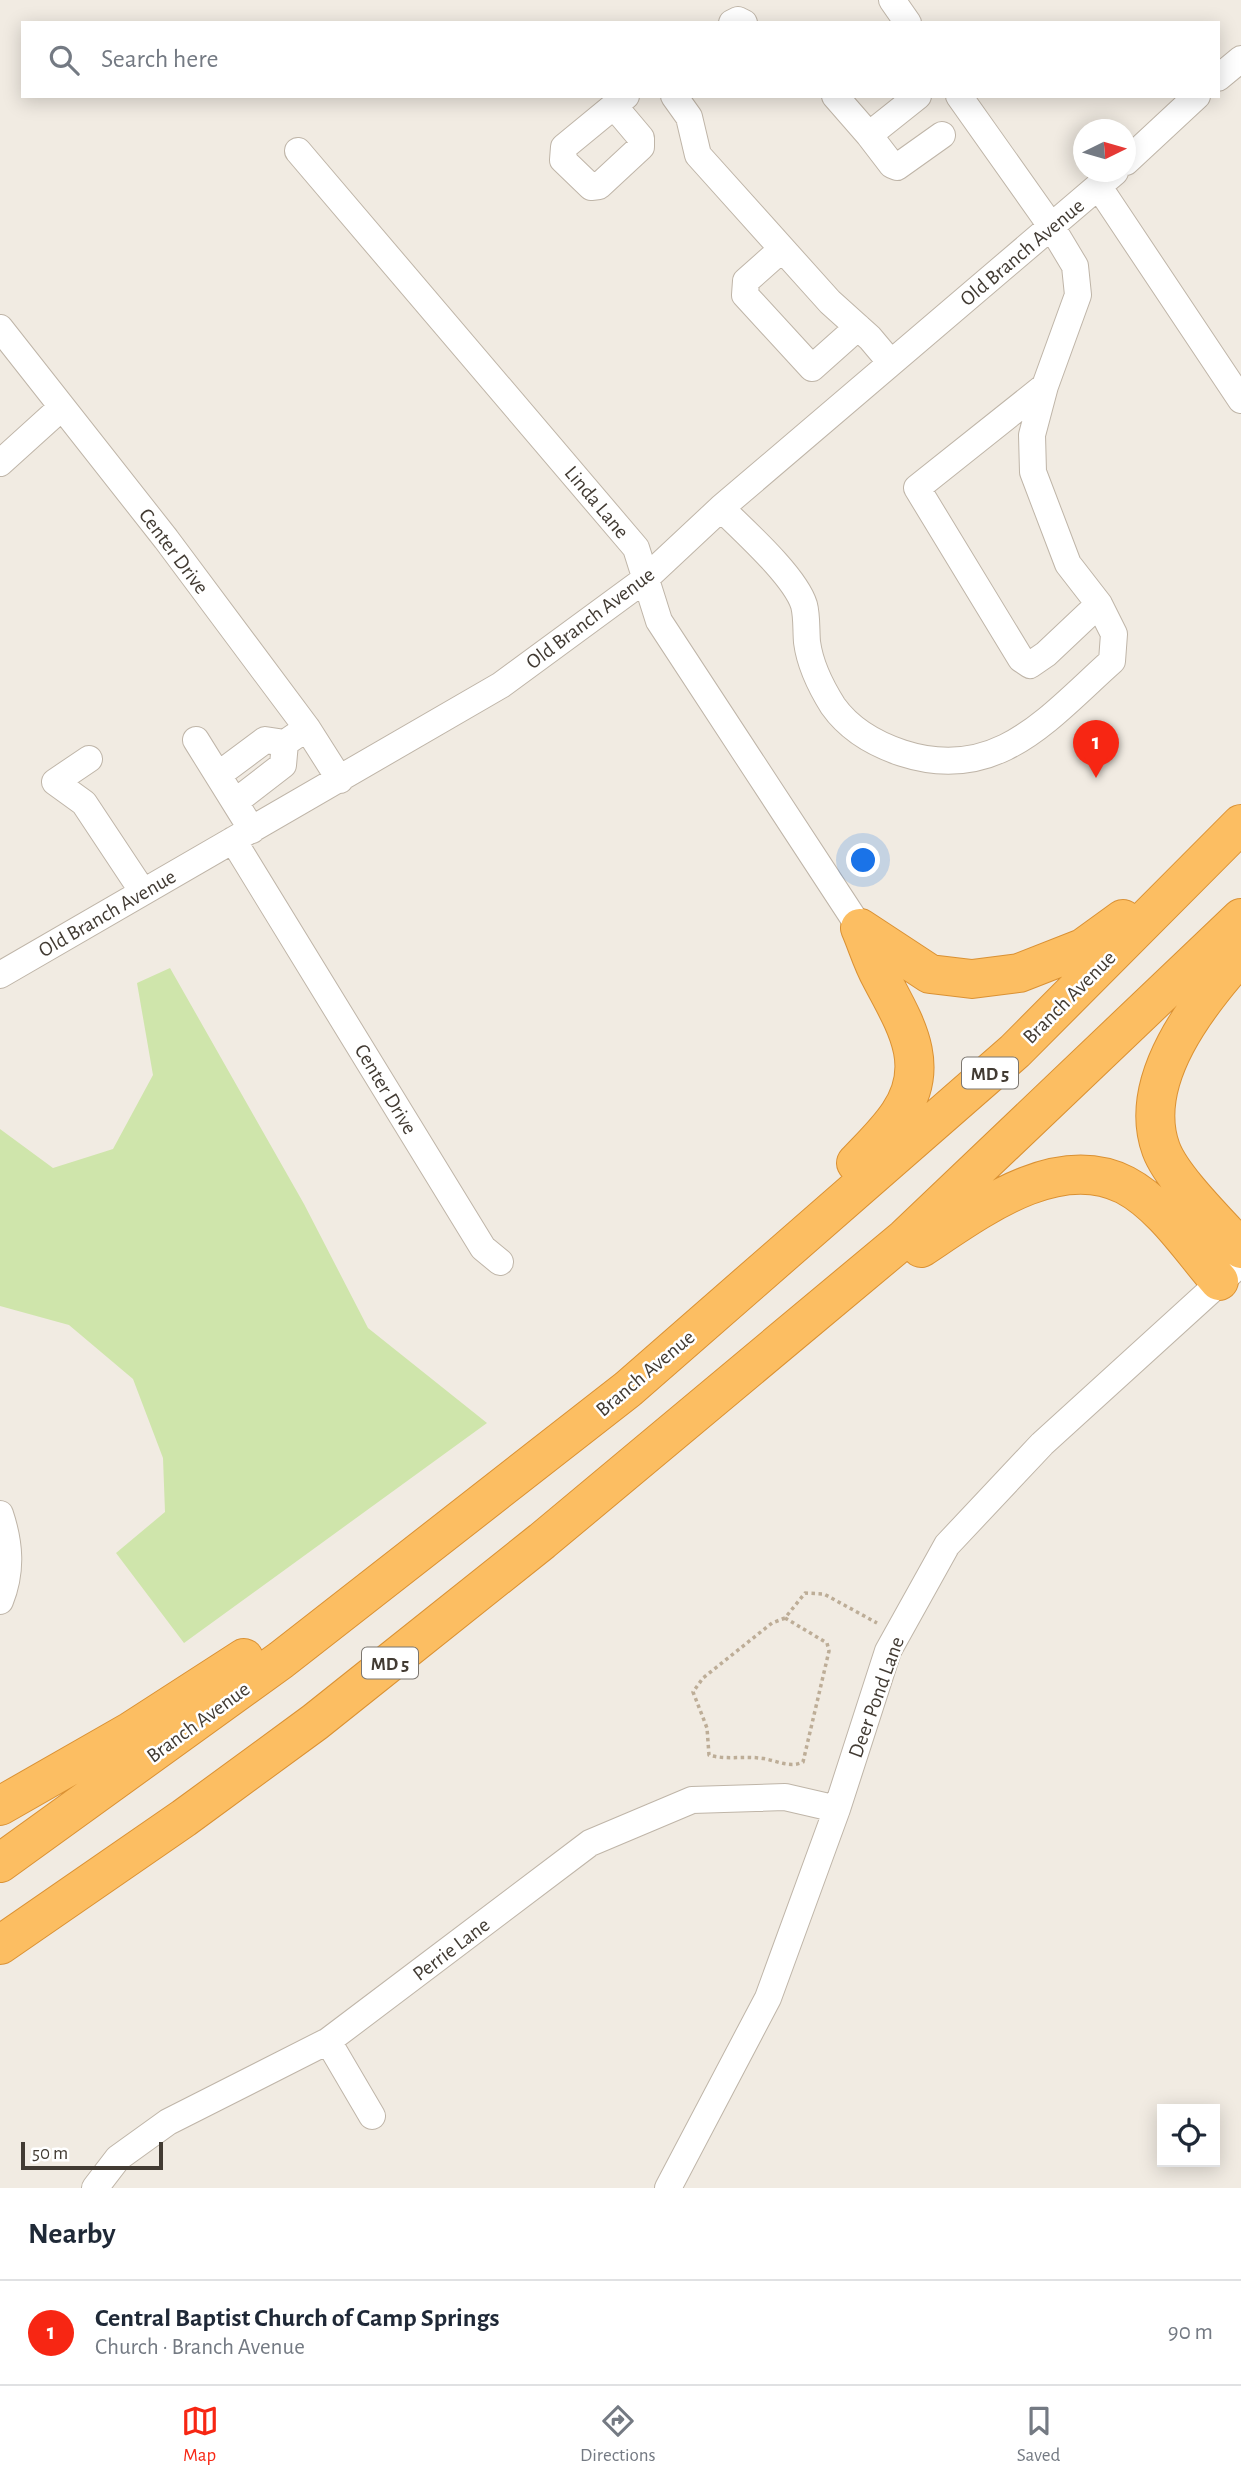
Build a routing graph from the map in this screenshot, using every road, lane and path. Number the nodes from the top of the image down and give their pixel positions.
1 (892, 0) edge
2 (907, 21) edge
3 (1241, 59) edge
4 (1220, 76) edge
5 (675, 98) edge
6 (837, 98) edge
7 (915, 98) edge
8 (959, 98) edge
9 (1195, 98) edge
10 (869, 135) junction
11 (942, 135) dead end
12 (298, 151) dead end
13 (1136, 152) edge
14 (1103, 182) edge
15 (1109, 182) edge
16 (1051, 226) junction
17 (782, 249) junction
18 (858, 327) junction
19 (0, 328) edge
20 (891, 363) junction
21 (1045, 386) junction
22 (1241, 400) edge
23 (62, 407) junction
24 (0, 463) edge
25 (721, 508) junction
26 (644, 580) junction
27 (1099, 604) junction
28 (307, 728) junction
29 (196, 740) dead end
30 (285, 743) junction
31 (89, 759) dead end
32 (218, 775) junction
33 (340, 780) junction
34 (235, 802) junction
35 (1241, 808) edge
36 (1241, 824) edge
37 (243, 835) junction
38 (143, 892) junction
39 (1241, 918) edge
40 (860, 928) junction
41 (1241, 955) edge
42 (0, 975) edge
43 (1187, 1188) junction
44 (1241, 1206) edge
45 (1241, 1249) edge
46 (500, 1262) dead end
47 (1230, 1272) edge
48 (725, 1305) junction
49 (779, 1342) junction
50 (493, 1497) junction
51 (0, 1514) edge
52 (0, 1601) edge
53 (785, 1618) junction
54 (897, 1635) junction
55 (0, 1806) edge
56 (837, 1810) junction
57 (0, 1863) edge
58 (55, 1907) junction
59 (0, 1945) edge
60 (0, 1954) edge
61 (328, 2041) junction
62 (372, 2116) dead end
63 (95, 2188) edge
64 (668, 2188) edge

1 - 2 street
3 - 4 street
5 - 17 street
6 - 10 street
7 - 10 street
8 - 16 street
9 - 13 street
10 - 11 street
12 - 26 street, Linda Lane
14 - 16 street, Old Branch Avenue
15 - 22 street
16 - 20 street, Old Branch Avenue
16 - 21 street
17 - 18 street
17 - 18 street
18 - 20 street
19 - 23 street, Center Drive
20 - 25 street, Old Branch Avenue
21 - 27 street
21 - 27 street
23 - 24 street
23 - 28 street, Center Drive
25 - 26 street, Old Branch Avenue
25 - 27 street
26 - 33 street, Old Branch Avenue
26 - 40 street, Linda Lane
28 - 30 street
28 - 33 street, Center Drive
29 - 32 street, Center Drive
30 - 32 street
30 - 34 street
31 - 38 street
32 - 34 street, Center Drive
33 - 37 street, Old Branch Avenue
34 - 37 street, Center Drive
35 - 40 highway
36 - 48 highway, Branch Avenue / MD 5
37 - 38 street, Old Branch Avenue
37 - 46 street, Center Drive
38 - 42 street, Old Branch Avenue
39 - 49 highway, MD 5
40 - 48 highway
41 - 43 highway
43 - 44 highway
43 - 45 highway
47 - 49 highway
47 - 54 street, Deer Pond Lane
48 - 50 highway, Branch Avenue / MD 5
49 - 58 highway, MD 5
50 - 55 highway
50 - 57 highway, Branch Avenue / MD 5
51 - 52 street
53 - 53 path
53 - 54 path
54 - 56 street, Deer Pond Lane
56 - 61 street, Perrie Lane
56 - 64 street, Deer Pond Lane
58 - 59 highway, MD 5
58 - 60 highway
61 - 62 street
61 - 63 street, Perrie Lane

